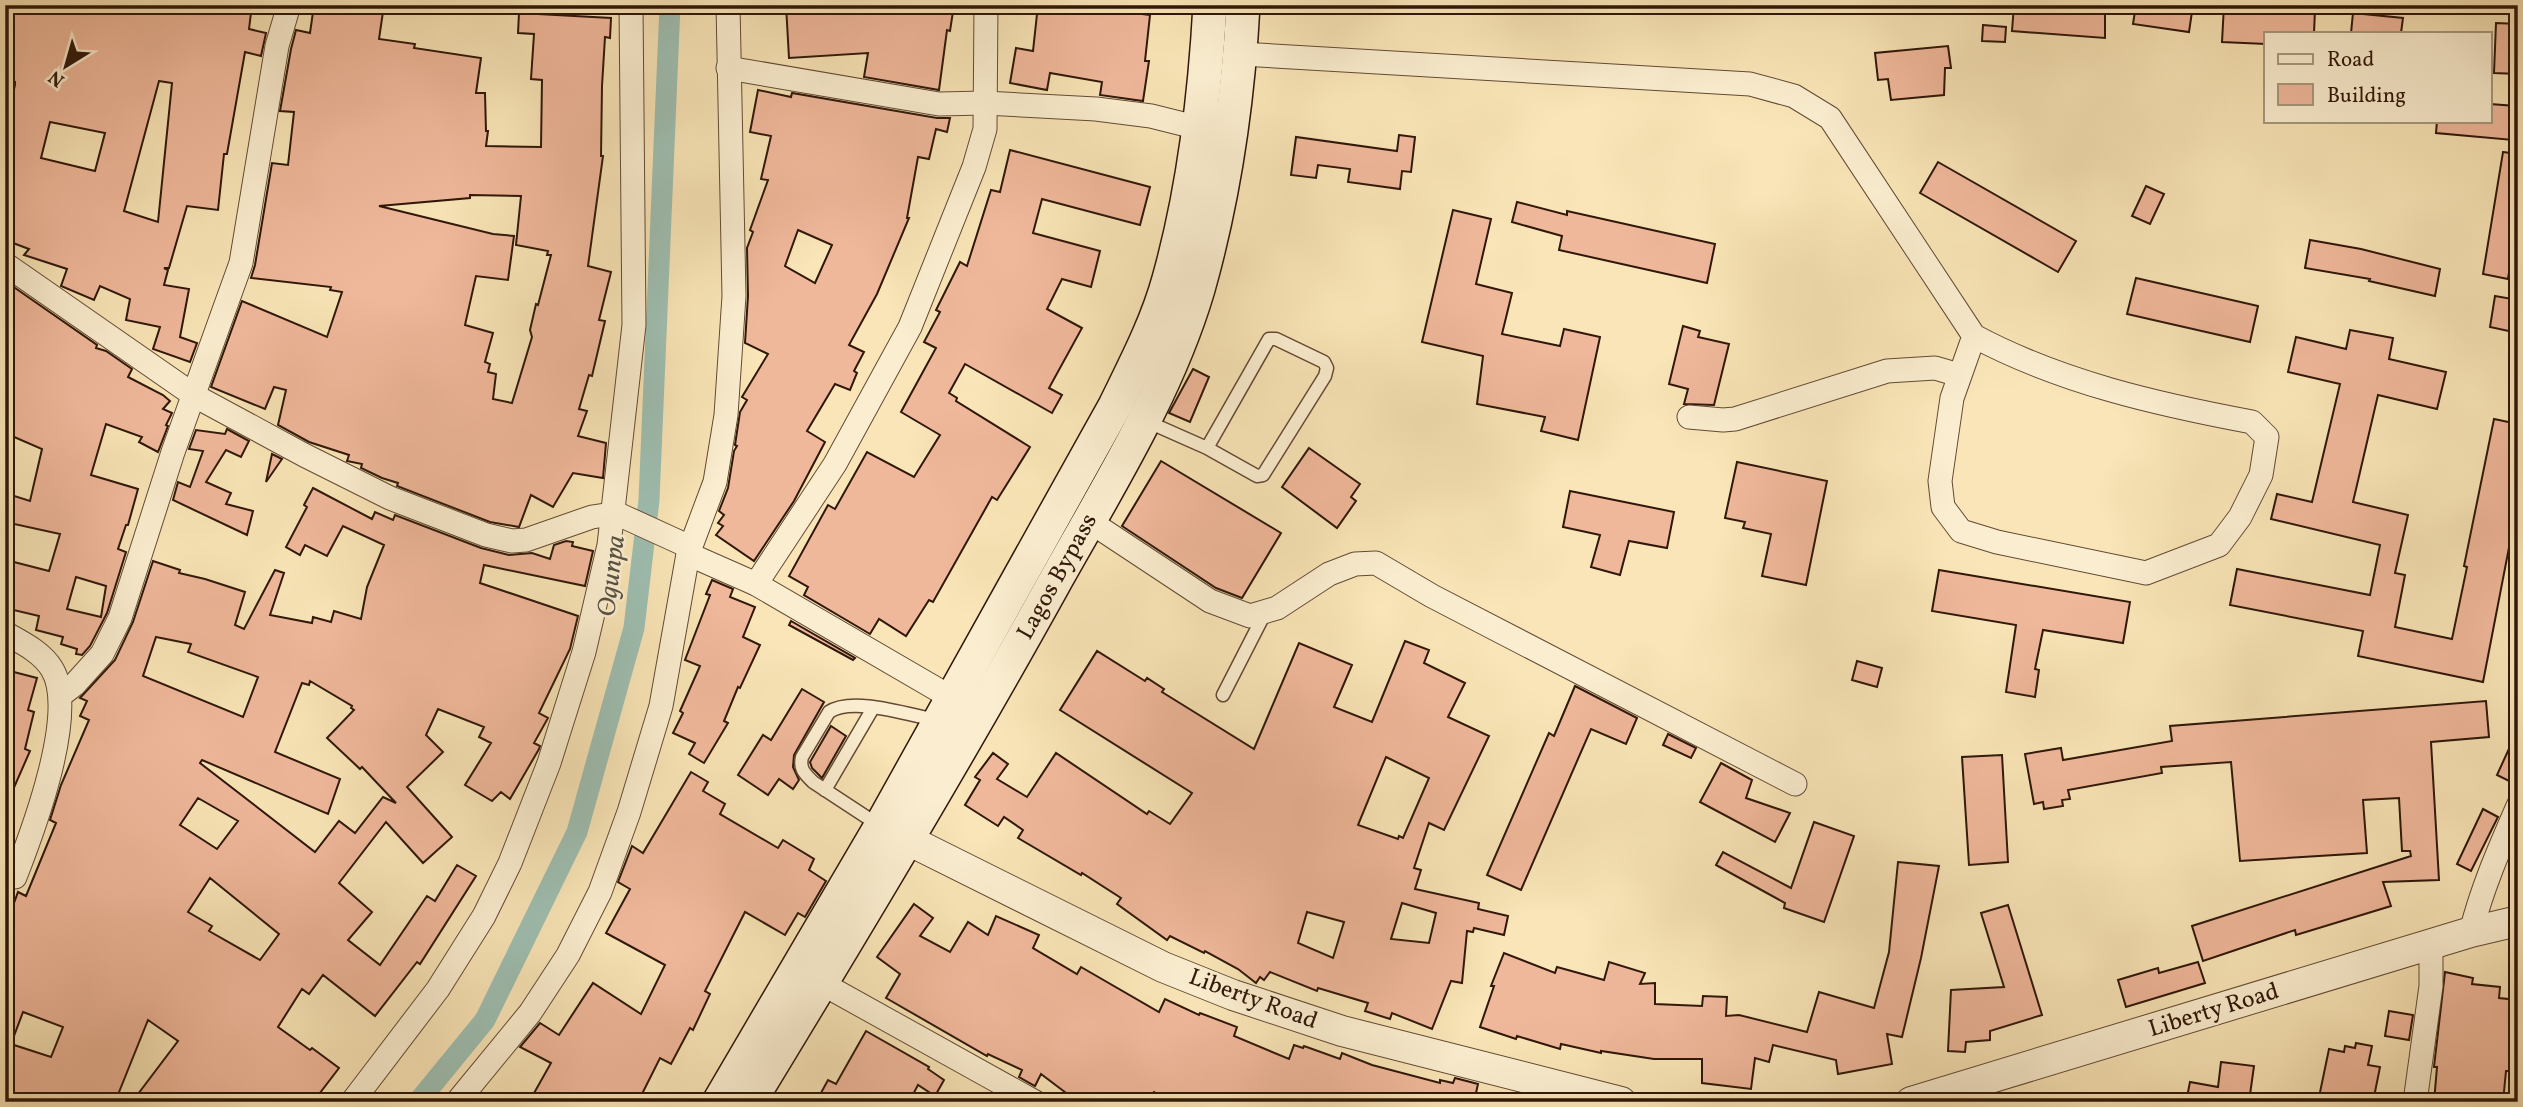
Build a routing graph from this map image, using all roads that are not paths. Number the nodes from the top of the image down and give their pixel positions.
1 (289, 5) edge
2 (631, 5) edge
3 (728, 5) edge
4 (986, 5) edge
5 (1210, 5) edge
6 (1243, 5) edge
7 (1241, 54) junction
8 (728, 68) junction
9 (985, 103) junction
10 (1199, 128) junction
11 (5, 264) edge
12 (1973, 336) junction
13 (1959, 375) junction
14 (195, 396) junction
15 (1689, 417) dead end
16 (1144, 420) junction
17 (1207, 448) junction
18 (616, 514) junction
19 (1089, 522) junction
20 (689, 550) junction
21 (756, 584) junction
22 (1266, 611) junction
23 (5, 633) edge
24 (61, 695) junction
25 (1223, 695) dead end
26 (873, 708) junction
27 (945, 709) junction
28 (1795, 784) dead end
29 (825, 790) junction
30 (2518, 806) edge
31 (894, 834) junction
32 (15, 877) dead end
33 (2518, 922) edge
34 (2471, 932) junction
35 (2431, 945) junction
36 (821, 983) junction
37 (352, 1102) edge
38 (457, 1102) edge
39 (719, 1102) edge
40 (749, 1102) edge
41 (1035, 1102) edge
42 (1621, 1102) edge
43 (1911, 1102) edge
44 (2415, 1102) edge

1 - 14 street
2 - 18 street
3 - 8 street
4 - 9 street
5 - 10 main road, Lagos Bypass
6 - 7 main road, Lagos Bypass
7 - 12 street
7 - 16 main road, Lagos Bypass
8 - 9 street
8 - 20 street
9 - 10 street
9 - 21 street
10 - 27 main road, Lagos Bypass
11 - 14 street
12 - 13 street
12 - 13 street
13 - 15 street
14 - 18 street
14 - 24 street
16 - 17 lane
16 - 19 main road, Lagos Bypass
17 - 17 lane
18 - 20 street
18 - 37 street
19 - 22 street
19 - 31 main road, Lagos Bypass
20 - 21 street
20 - 38 street
21 - 27 street
22 - 25 lane
22 - 28 street
23 - 24 street
24 - 32 street
26 - 27 lane
26 - 29 lane
26 - 29 lane
27 - 31 main road, Lagos Bypass
29 - 31 lane
30 - 34 street
31 - 36 main road, Lagos Bypass
31 - 39 main road, Lagos Bypass
31 - 42 street, Liberty Road
33 - 34 street, Liberty Road
34 - 35 street, Liberty Road
35 - 43 street, Liberty Road
35 - 44 street
36 - 40 main road, Lagos Bypass
36 - 41 street

